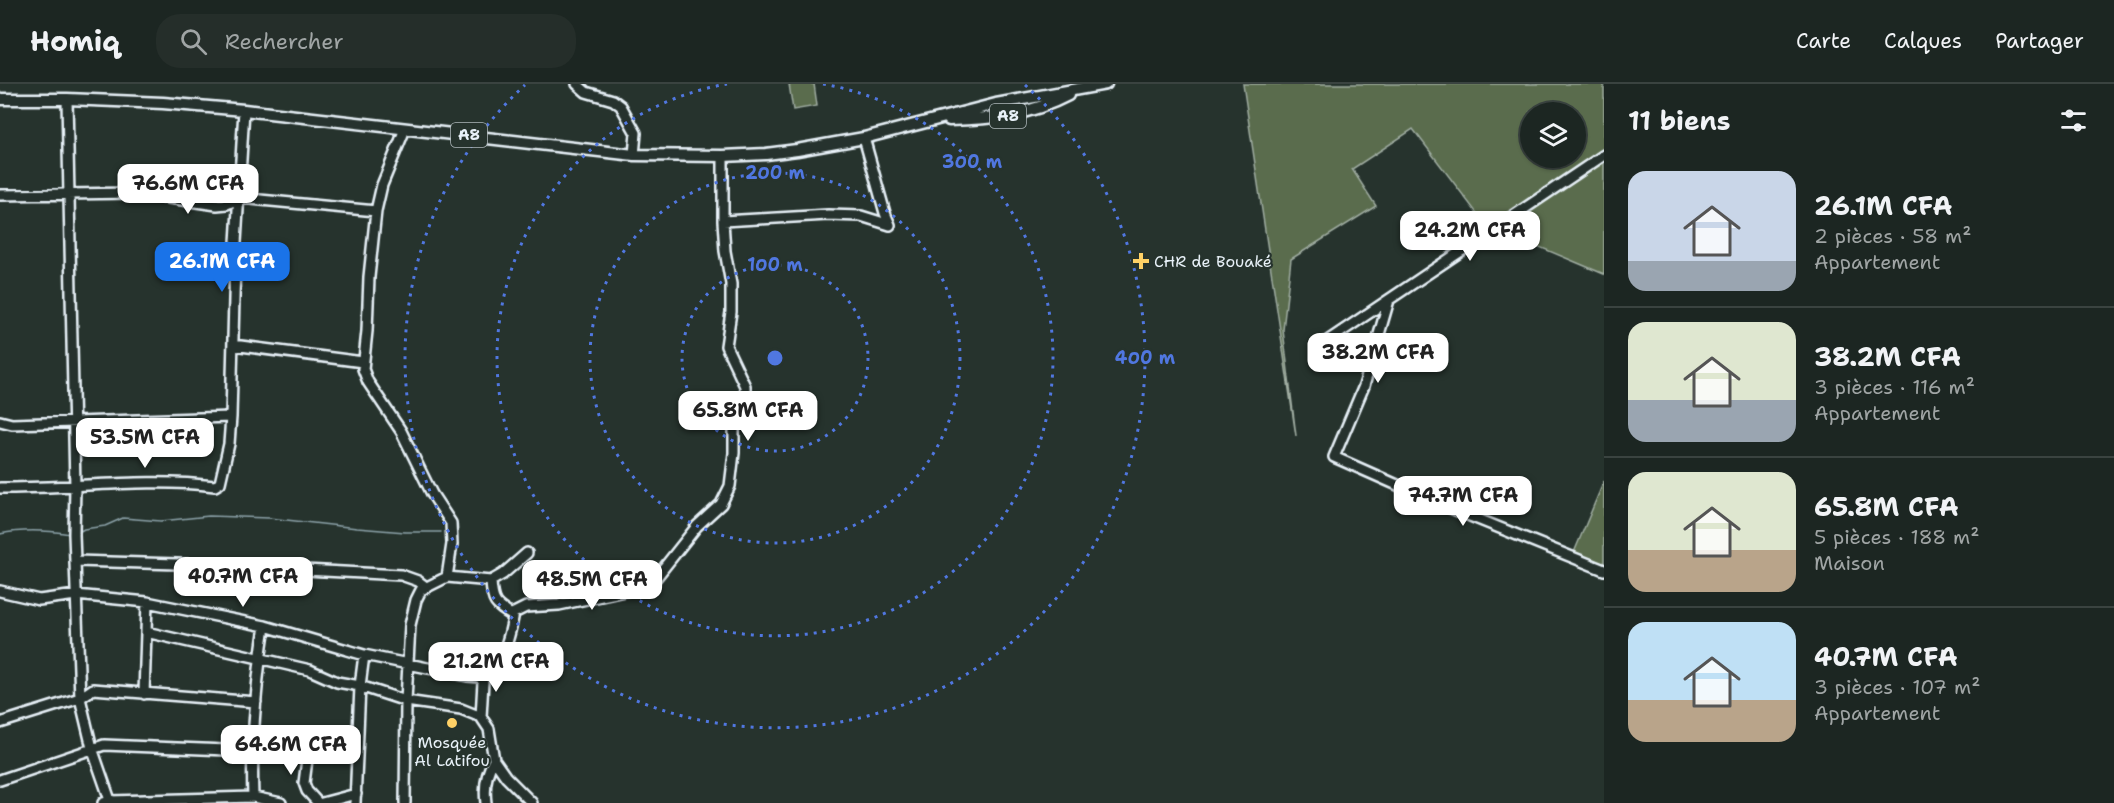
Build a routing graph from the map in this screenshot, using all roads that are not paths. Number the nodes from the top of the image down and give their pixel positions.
1 (577, 84) edge
2 (1106, 84) edge
3 (0, 99) edge
4 (67, 99) junction
5 (244, 110) junction
6 (405, 129) junction
7 (864, 138) junction
8 (634, 154) junction
9 (1604, 155) edge
10 (723, 156) junction
11 (68, 194) junction
12 (0, 195) edge
13 (239, 198) junction
14 (376, 211) junction
15 (723, 221) junction
16 (1389, 300) junction
17 (233, 345) junction
18 (1320, 346) dead end
19 (363, 362) junction
20 (231, 417) junction
21 (0, 421) edge
22 (74, 421) junction
23 (75, 487) junction
24 (0, 488) edge
25 (527, 553) dead end
26 (76, 561) junction
27 (1604, 570) edge
28 (447, 577) junction
29 (491, 581) junction
30 (426, 587) junction
31 (0, 591) edge
32 (76, 595) junction
33 (147, 602) junction
34 (513, 616) junction
35 (265, 626) junction
36 (146, 632) junction
37 (364, 655) junction
38 (260, 660) junction
39 (409, 665) junction
40 (480, 677) junction
41 (360, 686) junction
42 (144, 694) junction
43 (80, 698) junction
44 (406, 700) junction
45 (256, 702) junction
46 (481, 717) junction
47 (0, 723) edge
48 (310, 736) dead end
49 (92, 748) junction
50 (251, 751) junction
51 (495, 760) junction
52 (0, 780) edge
53 (253, 797) junction
54 (356, 799) edge
55 (108, 802) edge
56 (281, 803) edge
57 (320, 803) edge
58 (405, 803) edge
59 (486, 803) edge
60 (532, 803) edge

1 - 8 street
2 - 7 main road, A8
3 - 4 main road, A8
4 - 5 main road, A8
4 - 11 street
5 - 6 main road, A8
5 - 13 street
6 - 8 main road, A8
6 - 14 street
7 - 10 main road, A8
7 - 15 street
8 - 10 main road, A8
9 - 16 street
10 - 15 street
11 - 12 street
11 - 13 street
11 - 22 street
13 - 14 street
13 - 17 street
14 - 19 street
15 - 34 street
16 - 18 street
16 - 27 street
17 - 19 street
17 - 20 street
19 - 28 street
20 - 22 street
20 - 23 street
21 - 22 street
22 - 23 street
23 - 24 street
23 - 26 street
25 - 29 street
26 - 30 street
26 - 32 street
28 - 29 street
28 - 30 street
29 - 34 street
30 - 39 street
31 - 32 street
32 - 33 street
32 - 43 street
33 - 35 street
33 - 36 street
34 - 40 street
35 - 37 street
35 - 38 street
36 - 38 street
36 - 42 street
37 - 39 street
37 - 41 street
38 - 41 street
38 - 45 street
39 - 40 street
39 - 44 street
40 - 46 street
41 - 44 street
41 - 54 street
42 - 43 street
42 - 45 street
43 - 47 street
43 - 49 street
44 - 46 street
44 - 58 street
45 - 50 street
46 - 51 street
48 - 57 street
49 - 50 street
49 - 52 street
49 - 55 street
50 - 53 street
51 - 59 street
51 - 60 street
53 - 55 street
53 - 56 street
54 - 57 street

